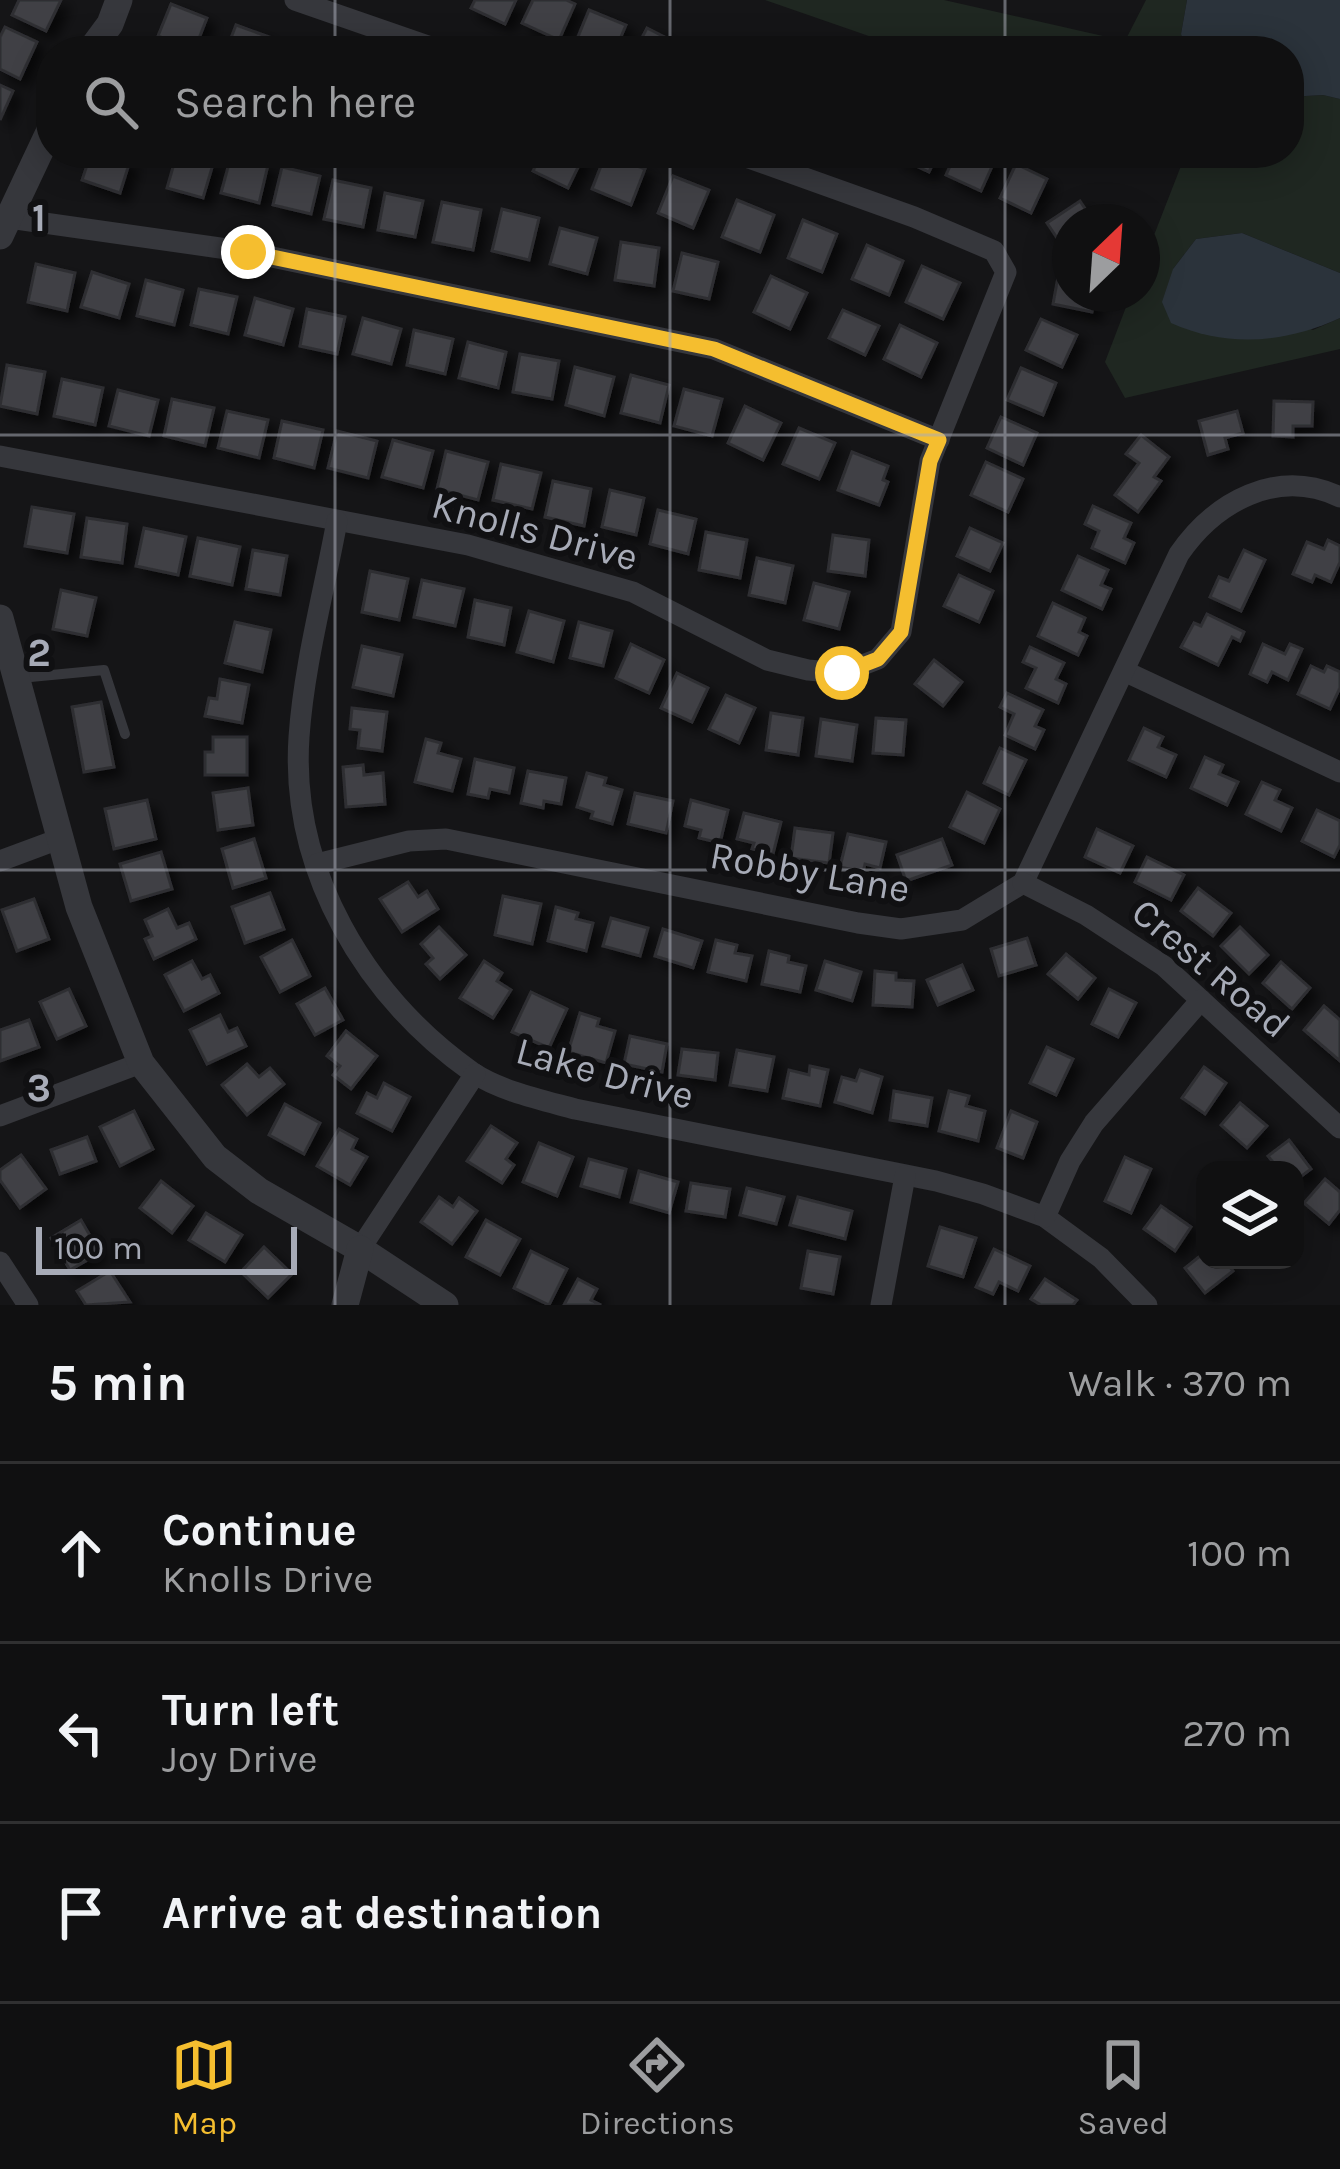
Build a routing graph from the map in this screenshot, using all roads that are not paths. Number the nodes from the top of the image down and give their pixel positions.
1 (119, 0) edge
2 (296, 0) edge
3 (101, 36) edge
4 (399, 36) edge
5 (36, 160) edge
6 (776, 168) edge
7 (5, 227) edge
8 (939, 440) junction
9 (0, 456) edge
10 (1340, 497) edge
11 (338, 521) junction
12 (0, 618) edge
13 (1124, 671) junction
14 (16, 679) junction
15 (124, 734) dead end
16 (1340, 772) edge
17 (59, 838) junction
18 (0, 861) edge
19 (317, 864) junction
20 (1023, 883) junction
21 (1201, 1000) junction
22 (141, 1063) junction
23 (475, 1074) junction
24 (0, 1116) edge
25 (1340, 1128) edge
26 (905, 1176) junction
27 (1045, 1217) junction
28 (360, 1250) junction
29 (0, 1262) edge
30 (28, 1305) edge
31 (345, 1305) edge
32 (446, 1305) edge
33 (881, 1305) edge
34 (1147, 1305) edge

1 - 3 street
2 - 4 street
5 - 7 street
6 - 8 street, Knolls Drive
7 - 8 street
8 - 11 street, Knolls Drive
9 - 11 street, Knolls Drive
10 - 13 street
11 - 19 street, Lake Drive
12 - 14 street
13 - 16 street
13 - 20 street
14 - 15 lane
14 - 17 street
17 - 18 street
17 - 22 street
19 - 20 street, Robby Lane
19 - 23 street, Lake Drive
20 - 21 street, Crest Road
21 - 25 street, Crest Road
21 - 27 street
22 - 24 street
22 - 28 street
23 - 26 street, Lake Drive
23 - 28 street
26 - 27 street, Lake Drive
26 - 33 street
27 - 34 street, Lake Drive
28 - 31 street
28 - 32 street
29 - 30 street

